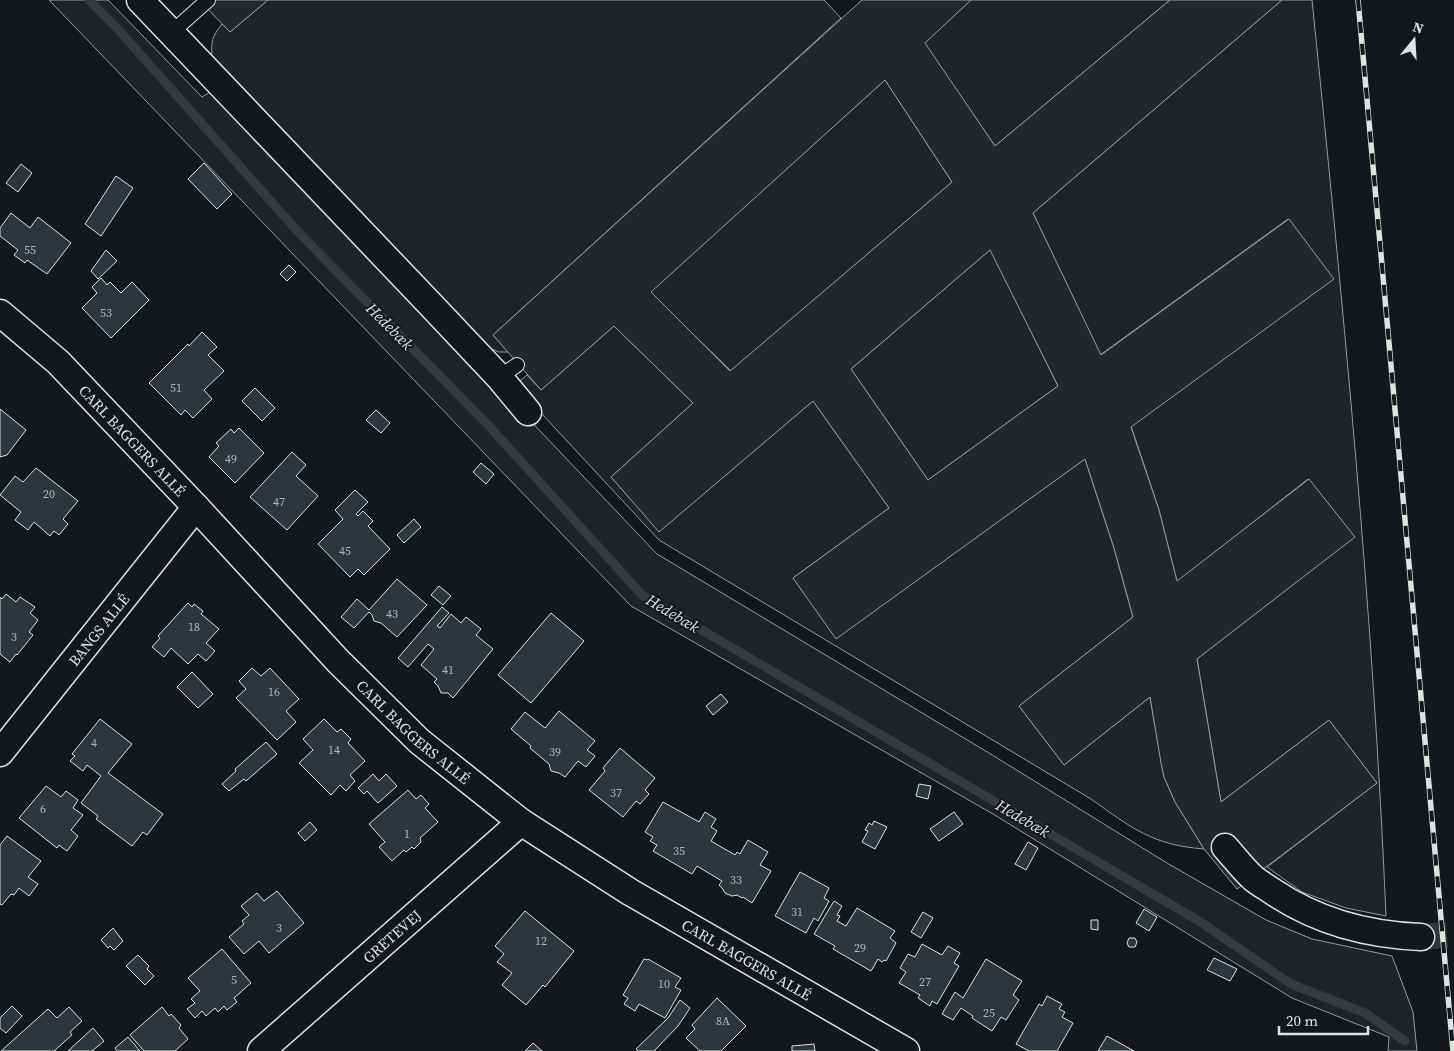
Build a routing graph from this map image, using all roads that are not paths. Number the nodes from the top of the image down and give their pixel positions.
1 (140, 0) edge
2 (208, 0) edge
3 (171, 32) junction
4 (0, 313) edge
5 (528, 412) dead end
6 (196, 507) junction
7 (0, 754) edge
8 (521, 822) junction
9 (1225, 847) dead end
10 (1421, 937) tunnel mouth
11 (261, 1051) edge
12 (906, 1051) edge

1 - 3 street
2 - 3 lane
3 - 5 street
4 - 6 street, CARL BAGGERS ALLÉ
6 - 7 street, BANGS ALLÉ
6 - 8 street, CARL BAGGERS ALLÉ
8 - 11 street, GRETEVEJ
8 - 12 street, CARL BAGGERS ALLÉ
9 - 10 street

